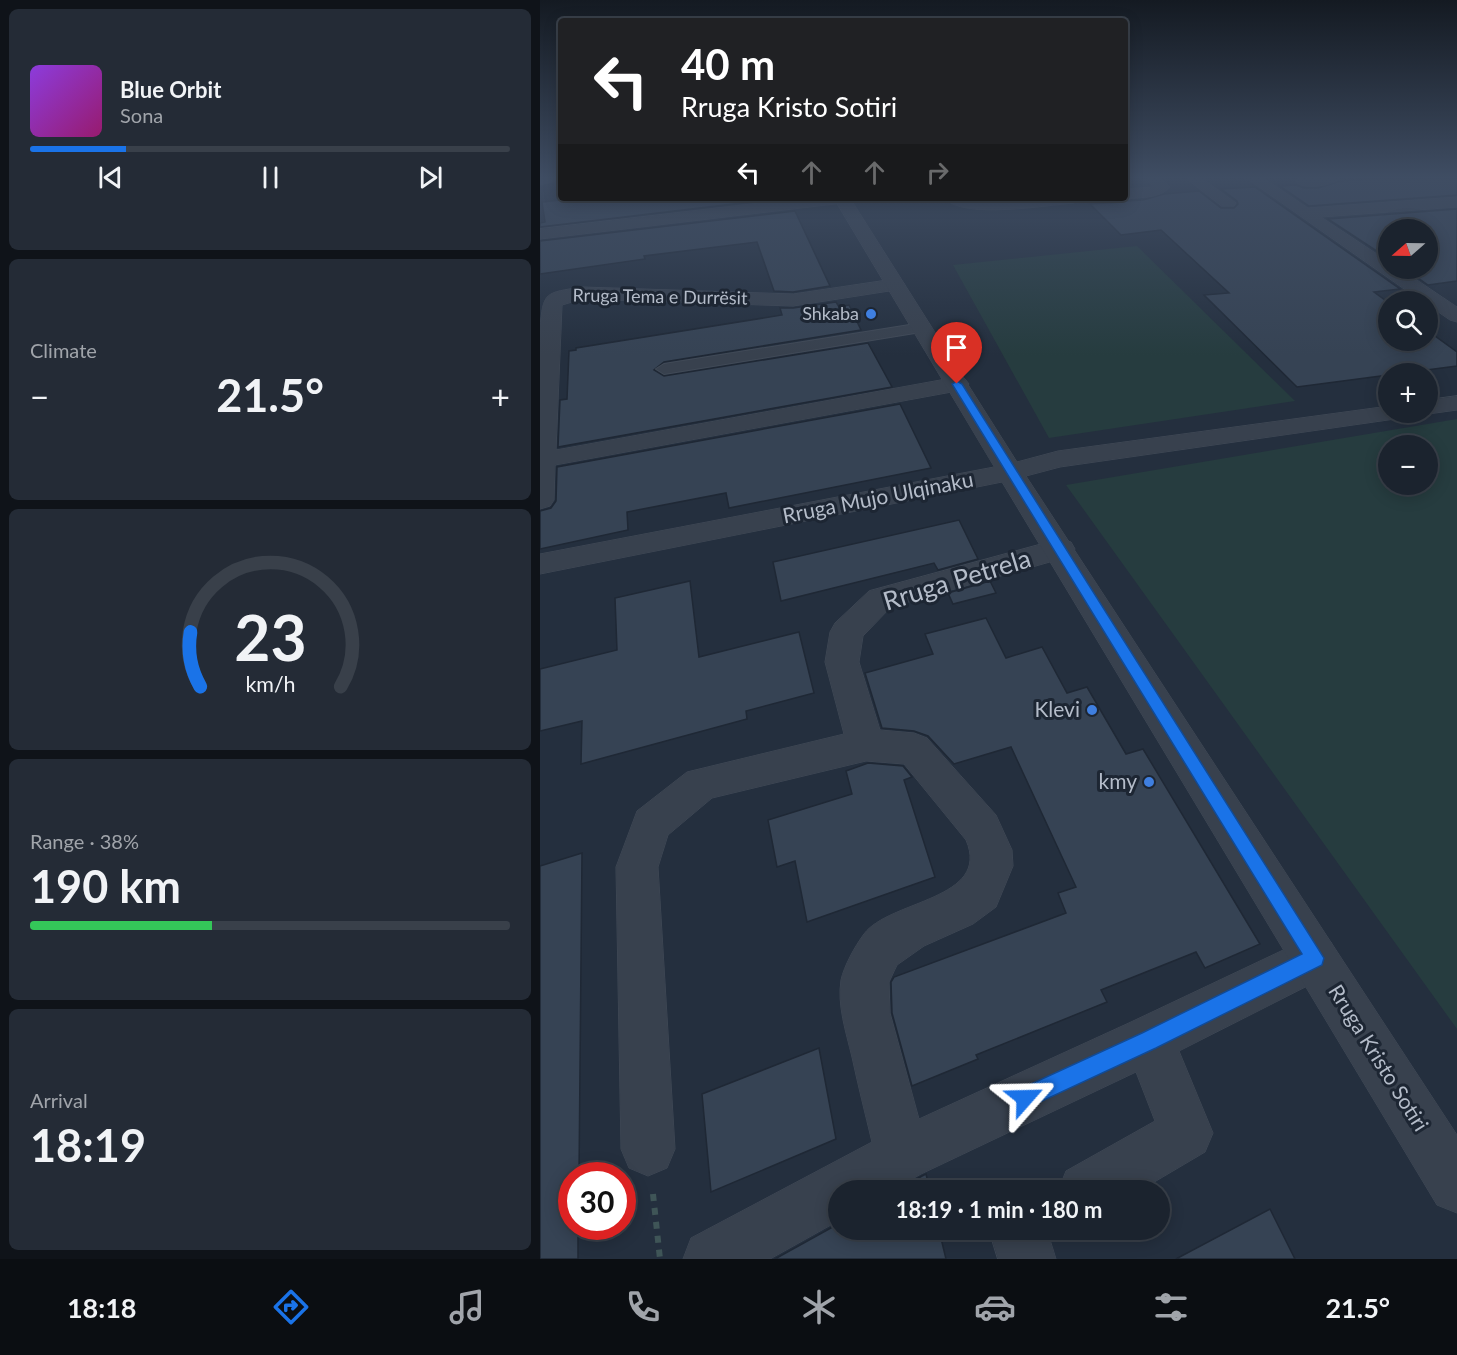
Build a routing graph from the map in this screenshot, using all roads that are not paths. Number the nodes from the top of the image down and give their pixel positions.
1 (867, 238) edge
2 (1343, 238) edge
3 (895, 285) junction
4 (1456, 314) edge
5 (922, 328) junction
6 (664, 369) dead end
7 (957, 384) junction
8 (1457, 403) edge
9 (1438, 406) edge
10 (1378, 414) edge
11 (542, 448) edge
12 (1010, 472) junction
13 (540, 500) edge
14 (1060, 549) junction
15 (540, 564) edge
16 (866, 745) junction
17 (1315, 958) junction
18 (1149, 1040) junction
19 (648, 1149) road end
20 (902, 1155) junction
21 (1105, 1180) edge
22 (1457, 1185) edge
23 (1021, 1240) edge
24 (712, 1259) edge
25 (1027, 1259) edge

1 - 3 street, Rruga Kristo Sotiri
2 - 4 street
3 - 5 street, Rruga Kristo Sotiri
3 - 11 street, Rruga Tema e Durrësit
5 - 6 lane
5 - 7 street, Rruga Kristo Sotiri
7 - 11 street
7 - 12 street, Rruga Kristo Sotiri
8 - 9 street
10 - 12 street, Rruga Mujo Ulqinaku
11 - 13 street, Rruga Tema e Durrësit
12 - 14 street, Rruga Kristo Sotiri
12 - 15 street, Rruga Mujo Ulqinaku
14 - 16 street, Rruga Petrela
14 - 17 street, Rruga Kristo Sotiri
16 - 19 street
16 - 20 street
17 - 18 street
17 - 22 street, Rruga Kristo Sotiri
18 - 20 street
18 - 21 street
20 - 24 street
23 - 25 street

